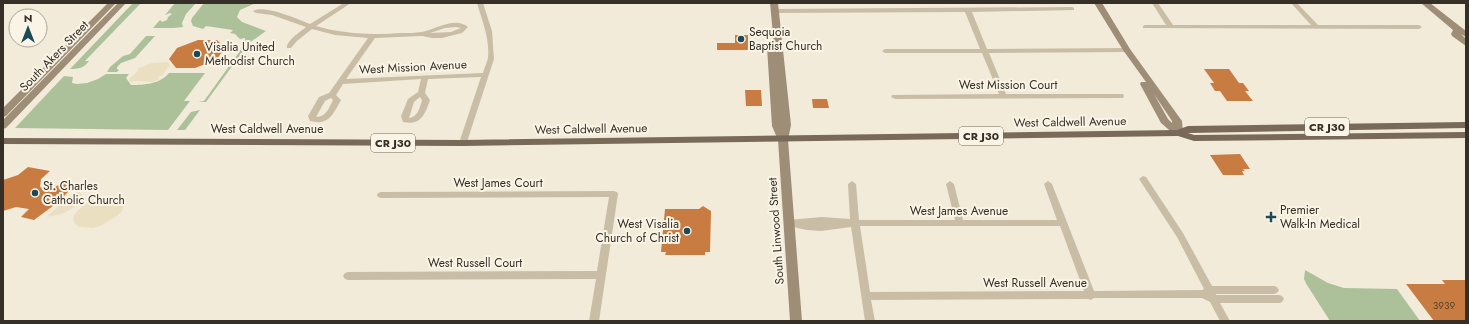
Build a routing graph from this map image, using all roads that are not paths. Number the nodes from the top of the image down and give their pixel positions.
1 (112, 3) edge
2 (122, 3) edge
3 (348, 3) edge
4 (480, 3) edge
5 (768, 3) edge
6 (1098, 3) edge
7 (1155, 3) edge
8 (1294, 3) edge
9 (1425, 3) edge
10 (774, 6) edge
11 (1072, 9) dead end
12 (968, 10) junction
13 (256, 11) dead end
14 (311, 27) junction
15 (1145, 27) dead end
16 (1172, 27) junction
17 (1316, 27) junction
18 (1419, 27) dead end
19 (1457, 30) junction
20 (424, 34) junction
21 (1466, 34) edge
22 (372, 37) junction
23 (1466, 43) edge
24 (289, 47) dead end
25 (1127, 50) junction
26 (885, 51) dead end
27 (984, 51) junction
28 (486, 75) junction
29 (425, 77) junction
30 (340, 82) junction
31 (421, 93) dead end
32 (332, 95) dead end
33 (1003, 96) junction
34 (1120, 96) dead end
35 (895, 97) dead end
36 (3, 114) edge
37 (1466, 125) edge
38 (3, 126) edge
39 (1410, 126) junction
40 (1178, 133) junction
41 (1466, 134) edge
42 (1322, 135) junction
43 (783, 140) junction
44 (3, 141) edge
45 (463, 144) junction
46 (1143, 179) dead end
47 (852, 184) dead end
48 (950, 184) dead end
49 (1048, 184) dead end
50 (381, 195) dead end
51 (788, 223) junction
52 (855, 223) junction
53 (960, 223) junction
54 (1063, 223) junction
55 (602, 275) junction
56 (348, 276) dead end
57 (1274, 290) dead end
58 (1209, 295) junction
59 (866, 296) junction
60 (1091, 296) junction
61 (1279, 299) dead end
62 (594, 321) edge
63 (796, 321) edge
64 (870, 321) edge
65 (1225, 321) edge

1 - 36 street, South Akers Street
2 - 38 street, South Akers Street
3 - 14 street
4 - 28 street
5 - 43 street, South Linwood Street
6 - 25 street
7 - 16 street
8 - 17 street
9 - 19 street
10 - 12 street
10 - 43 street, South Linwood Street
11 - 12 street
12 - 27 street
13 - 14 street
14 - 22 street
14 - 24 street
15 - 16 street
16 - 17 street
17 - 18 street
19 - 21 street
19 - 23 street
20 - 20 street
20 - 22 street
22 - 30 street
25 - 27 street
25 - 40 street
26 - 27 street
27 - 33 street
28 - 29 street, West Mission Avenue
28 - 45 street
29 - 30 street, West Mission Avenue
29 - 31 street
30 - 32 street
33 - 34 street, West Mission Court
33 - 35 street, West Mission Court
37 - 39 main road, West Caldwell Avenue / CR J30
39 - 40 main road, West Caldwell Avenue / CR J30
39 - 42 main road
40 - 42 main road, West Caldwell Avenue / CR J30
40 - 43 main road, West Caldwell Avenue / CR J30
41 - 42 main road, West Caldwell Avenue / CR J30
43 - 45 main road, West Caldwell Avenue / CR J30
43 - 51 street, South Linwood Street
44 - 45 main road, West Caldwell Avenue / CR J30
46 - 58 street
47 - 52 street
48 - 53 street
49 - 54 street
50 - 55 street, West James Court
51 - 52 street, West James Avenue
51 - 63 street, South Linwood Street
52 - 53 street, West James Avenue
52 - 59 street
53 - 54 street, West James Avenue
54 - 60 street
55 - 56 street, West Russell Court
55 - 62 street
57 - 58 street, West Russell Avenue
58 - 60 street, West Russell Avenue
58 - 61 street, West Russell Avenue
58 - 65 street
59 - 60 street, West Russell Avenue
59 - 64 street

